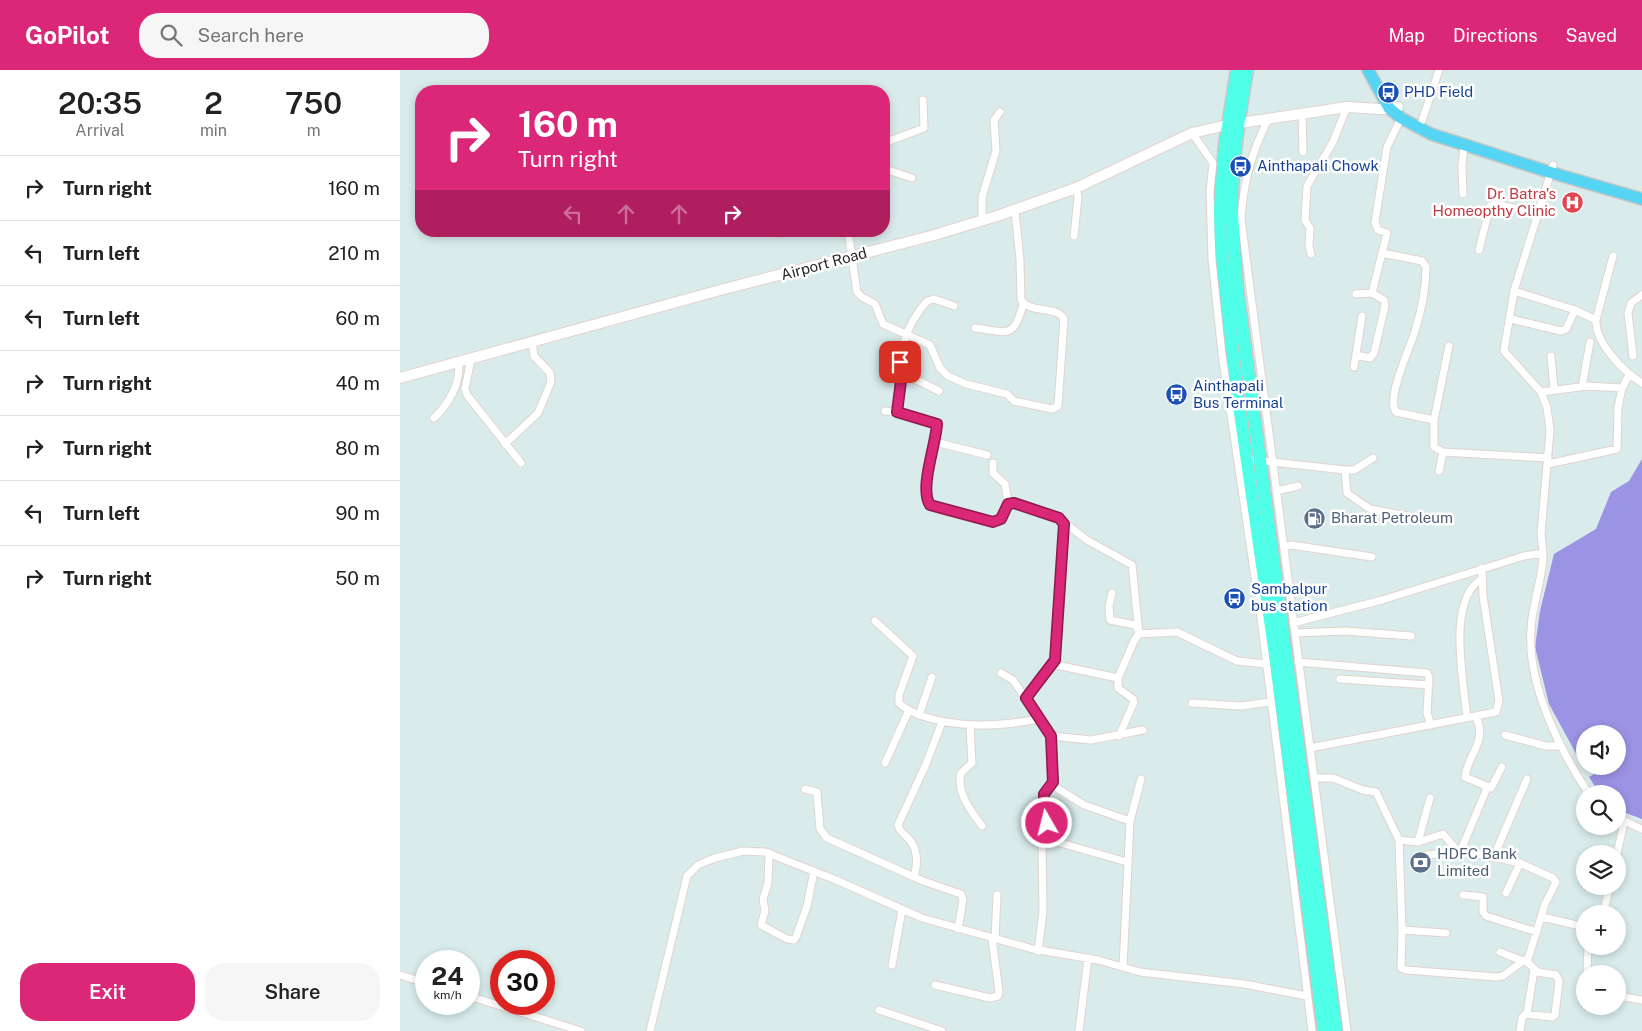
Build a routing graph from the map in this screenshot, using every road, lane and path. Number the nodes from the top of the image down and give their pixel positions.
1 (1237, 70) edge
2 (1246, 70) edge
3 (1368, 70) edge
4 (1439, 70) edge
5 (922, 100) dead end
6 (1347, 107) junction
7 (1393, 108) junction
8 (1000, 112) dead end
9 (1302, 113) junction
10 (1268, 119) junction
11 (1422, 121) junction
12 (1232, 124) junction
13 (1192, 133) junction
14 (890, 141) edge
15 (1464, 146) junction
16 (1303, 152) dead end
17 (1551, 169) junction
18 (890, 171) edge
19 (912, 178) dead end
20 (1076, 188) junction
21 (1642, 192) edge
22 (1464, 194) dead end
23 (1642, 199) edge
24 (1015, 211) junction
25 (1538, 213) junction
26 (982, 220) junction
27 (1074, 236) dead end
28 (849, 237) edge
29 (1479, 250) dead end
30 (1382, 253) junction
31 (1311, 254) dead end
32 (851, 256) junction
33 (1613, 256) dead end
34 (1514, 291) junction
35 (1356, 294) dead end
36 (1372, 294) junction
37 (1642, 295) edge
38 (1023, 304) junction
39 (954, 306) dead end
40 (1574, 310) junction
41 (1362, 316) dead end
42 (1511, 319) junction
43 (1596, 320) junction
44 (975, 328) dead end
45 (906, 334) junction
46 (532, 342) junction
47 (1590, 342) dead end
48 (1449, 346) dead end
49 (1356, 355) junction
50 (1551, 356) dead end
51 (1633, 356) dead end
52 (471, 359) junction
53 (458, 362) junction
54 (1354, 367) dead end
55 (1629, 375) junction
56 (902, 376) junction
57 (400, 378) edge
58 (1642, 383) edge
59 (1582, 387) junction
60 (1622, 388) junction
61 (1554, 389) junction
62 (939, 391) dead end
63 (1540, 392) junction
64 (885, 411) dead end
65 (897, 412) junction
66 (434, 418) dead end
67 (1434, 420) junction
68 (935, 442) junction
69 (505, 444) junction
70 (1443, 452) junction
71 (987, 455) dead end
72 (1374, 458) dead end
73 (1254, 460) junction
74 (1548, 461) junction
75 (522, 463) dead end
76 (993, 463) dead end
77 (1345, 470) junction
78 (1440, 471) dead end
79 (1298, 486) dead end
80 (1276, 491) junction
81 (1008, 504) junction
82 (1423, 518) dead end
83 (1062, 521) junction
84 (1284, 547) junction
85 (1543, 553) junction
86 (1372, 557) dead end
87 (1482, 568) junction
88 (1482, 579) junction
89 (1112, 593) dead end
90 (1483, 596) junction
91 (1466, 600) junction
92 (875, 621) dead end
93 (1293, 623) junction
94 (1295, 633) junction
95 (1139, 634) junction
96 (1411, 636) dead end
97 (1298, 662) junction
98 (1052, 664) junction
99 (1266, 664) junction
100 (1001, 673) dead end
101 (932, 677) dead end
102 (1118, 678) junction
103 (1340, 679) dead end
104 (1429, 685) junction
105 (1026, 698) junction
106 (1270, 702) junction
107 (1192, 703) dead end
108 (910, 710) junction
109 (919, 715) junction
110 (1476, 717) junction
111 (1468, 718) junction
112 (1040, 719) junction
113 (942, 722) junction
114 (1430, 725) junction
115 (970, 726) junction
116 (1143, 730) dead end
117 (1504, 735) dead end
118 (1051, 736) junction
119 (1119, 736) junction
120 (1561, 746) junction
121 (1310, 748) junction
122 (885, 763) dead end
123 (1502, 767) dead end
124 (1141, 778) dead end
125 (1314, 778) junction
126 (1528, 779) dead end
127 (1052, 785) junction
128 (1584, 785) edge
129 (1487, 788) junction
130 (805, 789) dead end
131 (1430, 798) dead end
132 (1130, 822) junction
133 (1626, 822) edge
134 (982, 826) dead end
135 (1642, 829) edge
136 (1043, 838) junction
137 (1398, 840) junction
138 (1418, 842) junction
139 (1458, 849) junction
140 (769, 853) junction
141 (1421, 856) dead end
142 (1494, 856) junction
143 (1127, 862) junction
144 (1520, 863) junction
145 (814, 871) junction
146 (914, 877) junction
147 (1506, 893) dead end
148 (997, 895) dead end
149 (1463, 896) dead end
150 (902, 910) junction
151 (1542, 917) junction
152 (1576, 925) edge
153 (958, 929) junction
154 (1402, 930) junction
155 (1538, 932) junction
156 (1446, 933) dead end
157 (994, 938) junction
158 (1038, 951) junction
159 (1500, 952) dead end
160 (1088, 958) junction
161 (1525, 961) junction
162 (892, 965) dead end
163 (1123, 968) junction
164 (1534, 970) junction
165 (400, 975) edge
166 (415, 979) edge
167 (935, 985) dead end
168 (1307, 996) junction
169 (1626, 997) edge
170 (480, 999) edge
171 (1642, 1000) edge
172 (879, 1010) dead end
173 (1528, 1014) junction
174 (581, 1031) edge
175 (650, 1031) edge
176 (942, 1031) edge
177 (1079, 1031) edge
178 (1312, 1031) edge
179 (1324, 1031) edge
180 (1336, 1031) edge
181 (1346, 1031) edge
182 (1520, 1031) edge

1 - 12 highway
2 - 12 highway
3 - 7 main road
4 - 11 street
5 - 14 street
6 - 7 main road, Airport Road
6 - 9 main road, Airport Road
6 - 31 street
7 - 11 main road
7 - 15 main road
7 - 30 street
8 - 26 street
9 - 10 main road, Airport Road
9 - 16 street
10 - 12 main road, Airport Road
10 - 73 street
11 - 17 main road
12 - 13 main road, Airport Road
12 - 73 highway
13 - 20 main road, Airport Road
13 - 73 street
15 - 17 main road
15 - 22 street
17 - 21 main road
17 - 23 main road
17 - 25 street
18 - 19 street
20 - 24 main road, Airport Road
20 - 27 street
24 - 26 main road, Airport Road
24 - 38 street
25 - 29 street
25 - 34 street
26 - 32 main road, Airport Road
28 - 32 street
30 - 36 street
30 - 67 street
32 - 45 street
32 - 46 main road, Airport Road
33 - 43 street
34 - 40 street
34 - 42 street
35 - 36 street
36 - 49 street
37 - 51 street
38 - 44 street
38 - 45 street
39 - 45 street
40 - 42 street
40 - 43 street
41 - 49 street
42 - 63 street
43 - 55 street
45 - 56 street
46 - 52 main road, Airport Road
46 - 69 street
47 - 59 street
48 - 67 street
49 - 54 street
50 - 61 street
52 - 53 main road, Airport Road
52 - 69 street
53 - 57 main road, Airport Road
53 - 66 street
55 - 58 street
55 - 60 street
56 - 62 street
56 - 65 street
59 - 60 street
59 - 61 street
60 - 74 street
61 - 63 street
63 - 74 street
64 - 65 street
65 - 68 street
67 - 70 street
68 - 71 street
68 - 81 street
69 - 75 street
70 - 74 street
70 - 78 street
72 - 77 street
73 - 77 street
73 - 80 street
73 - 99 street
73 - 179 highway
73 - 180 highway
74 - 85 street
76 - 81 street
77 - 82 street
79 - 80 street
80 - 84 street
81 - 83 street
83 - 95 street
83 - 98 street
84 - 86 street
84 - 93 street
85 - 87 street
85 - 120 street
87 - 88 street
87 - 93 street
88 - 90 street
88 - 91 street
89 - 95 street
90 - 91 street
90 - 110 street
91 - 111 street
92 - 108 street
93 - 94 street
94 - 96 street
94 - 97 street
95 - 99 street
95 - 102 street
97 - 104 street
97 - 121 street
98 - 102 street
98 - 105 street
99 - 106 street
100 - 105 street
101 - 109 street
102 - 119 street
103 - 104 street
104 - 114 street
105 - 112 street
106 - 107 street
106 - 168 street
108 - 109 street
108 - 122 street
109 - 113 street
110 - 111 street
110 - 129 street
111 - 114 street
112 - 115 street
112 - 118 street
113 - 115 street
113 - 146 street
114 - 121 street
115 - 134 street
116 - 119 street
117 - 120 street
118 - 119 street
118 - 127 street
120 - 128 street
121 - 125 street
123 - 129 street
124 - 132 street
125 - 137 street
125 - 181 street
126 - 142 street
127 - 132 street
127 - 136 street
129 - 139 street
130 - 146 street
131 - 138 street
132 - 143 street
133 - 135 street
136 - 143 street
136 - 158 street
137 - 138 street
137 - 154 street
138 - 139 street
139 - 141 street
139 - 142 street
140 - 145 street
140 - 145 street
140 - 175 street
142 - 144 street
143 - 163 street
144 - 147 street
144 - 151 street
145 - 150 street
146 - 153 street
148 - 157 street
149 - 155 street
150 - 153 street
150 - 162 street
151 - 152 street
151 - 155 street
153 - 157 street
154 - 156 street
154 - 161 street
155 - 161 street
157 - 158 street
157 - 167 street
158 - 160 street
159 - 161 street
160 - 163 street
160 - 177 street
161 - 164 street
163 - 168 street
164 - 173 street
164 - 173 street
165 - 166 street
168 - 178 street
169 - 171 street
170 - 174 street
172 - 176 street
173 - 182 street

